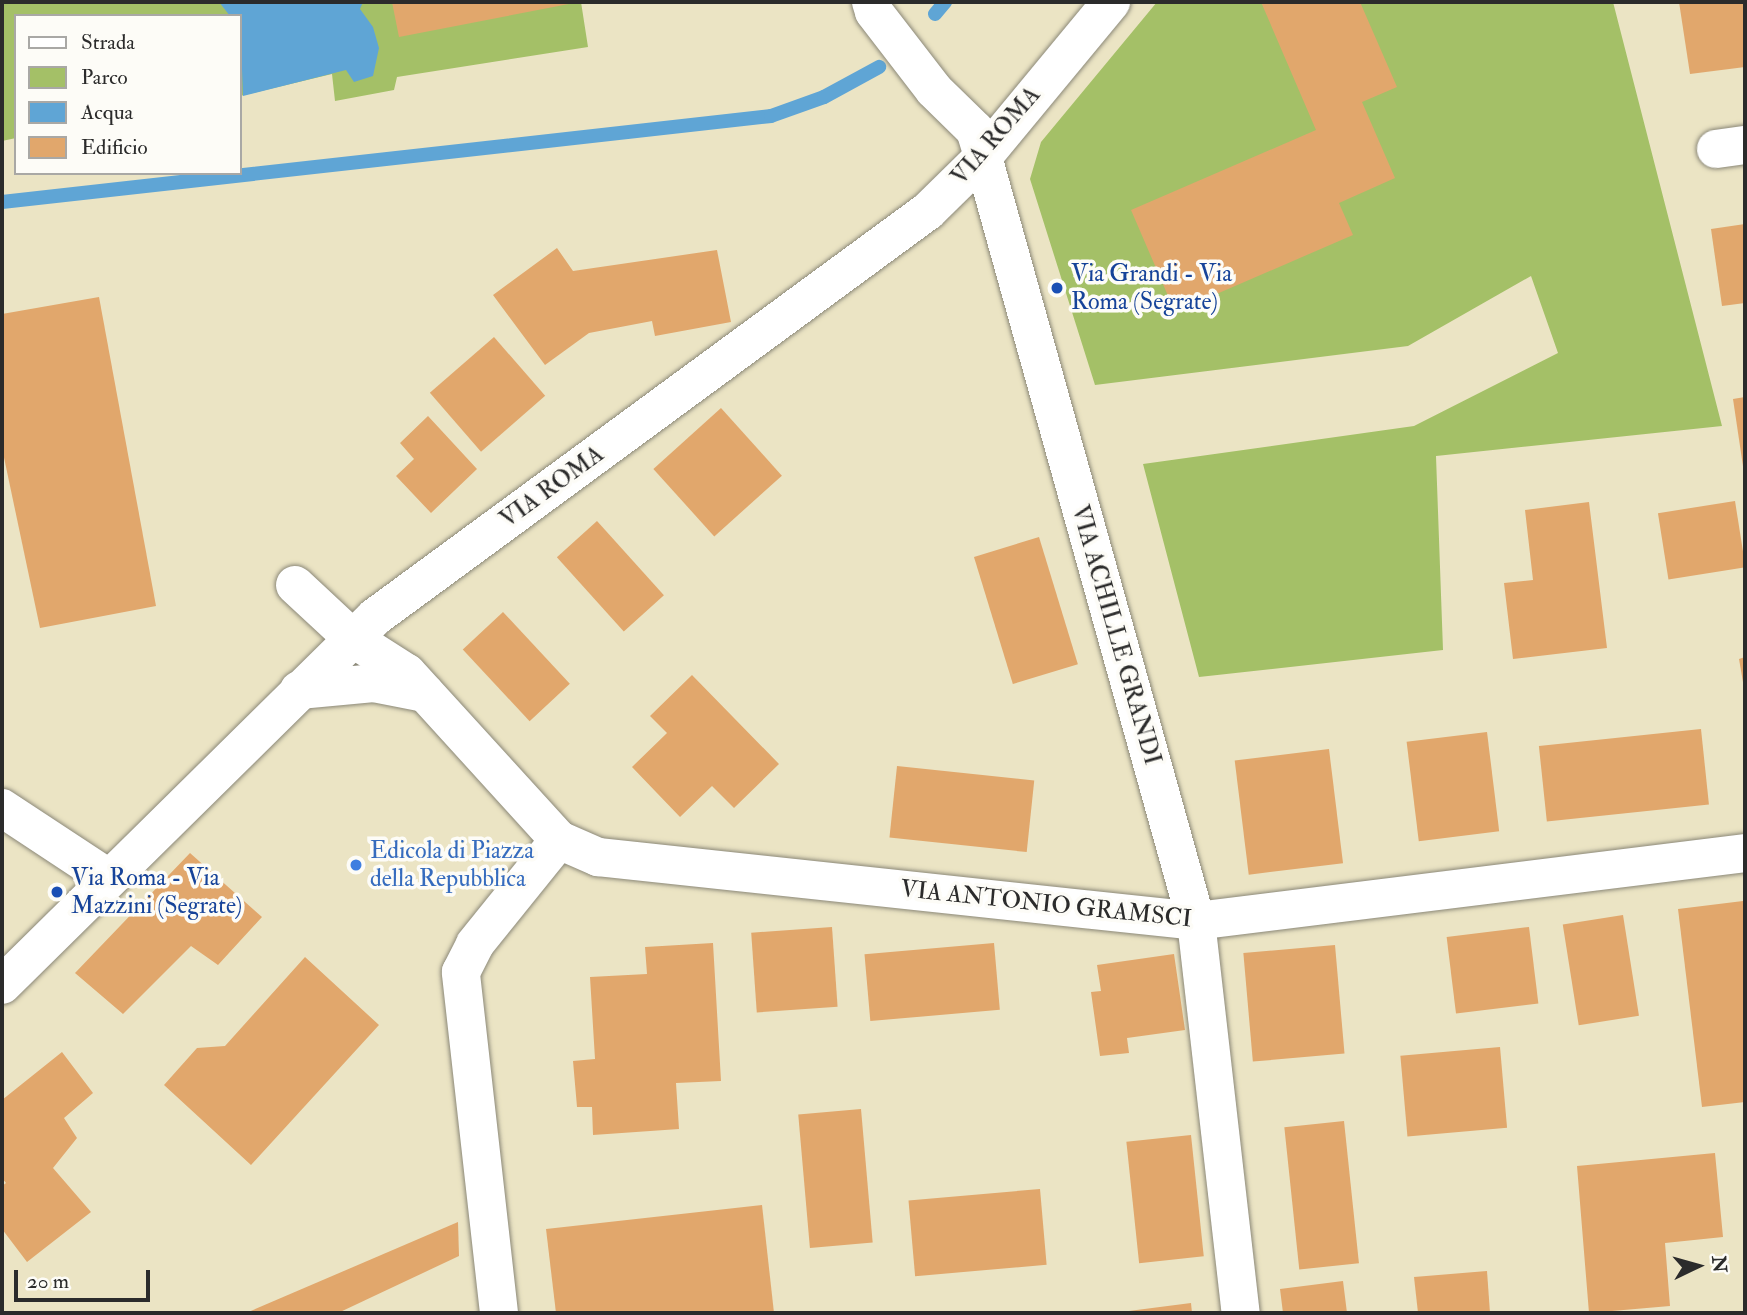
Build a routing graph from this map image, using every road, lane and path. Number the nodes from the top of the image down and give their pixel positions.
1 (871, 2) edge
2 (1111, 2) edge
3 (983, 157) junction
4 (295, 585) dead end
5 (352, 638) junction
6 (299, 690) junction
7 (427, 694) junction
8 (2, 808) edge
9 (559, 840) junction
10 (1745, 853) edge
11 (108, 878) junction
12 (1196, 921) junction
13 (2, 985) edge
14 (499, 1313) edge
15 (1241, 1313) edge

1 - 3 street, VIA ACHILLE GRANDI
2 - 3 street, VIA ROMA
3 - 5 street, VIA ROMA
3 - 12 street, VIA ACHILLE GRANDI
4 - 5 street
5 - 6 street, VIA ROMA
5 - 7 street
6 - 7 street
6 - 11 street, VIA ROMA
7 - 9 street
8 - 11 street
9 - 12 street, VIA ANTONIO GRAMSCI
9 - 14 street
10 - 12 street, VIA ANTONIO GRAMSCI
11 - 13 street, VIA ROMA
12 - 15 street, VIA ACHILLE GRANDI

